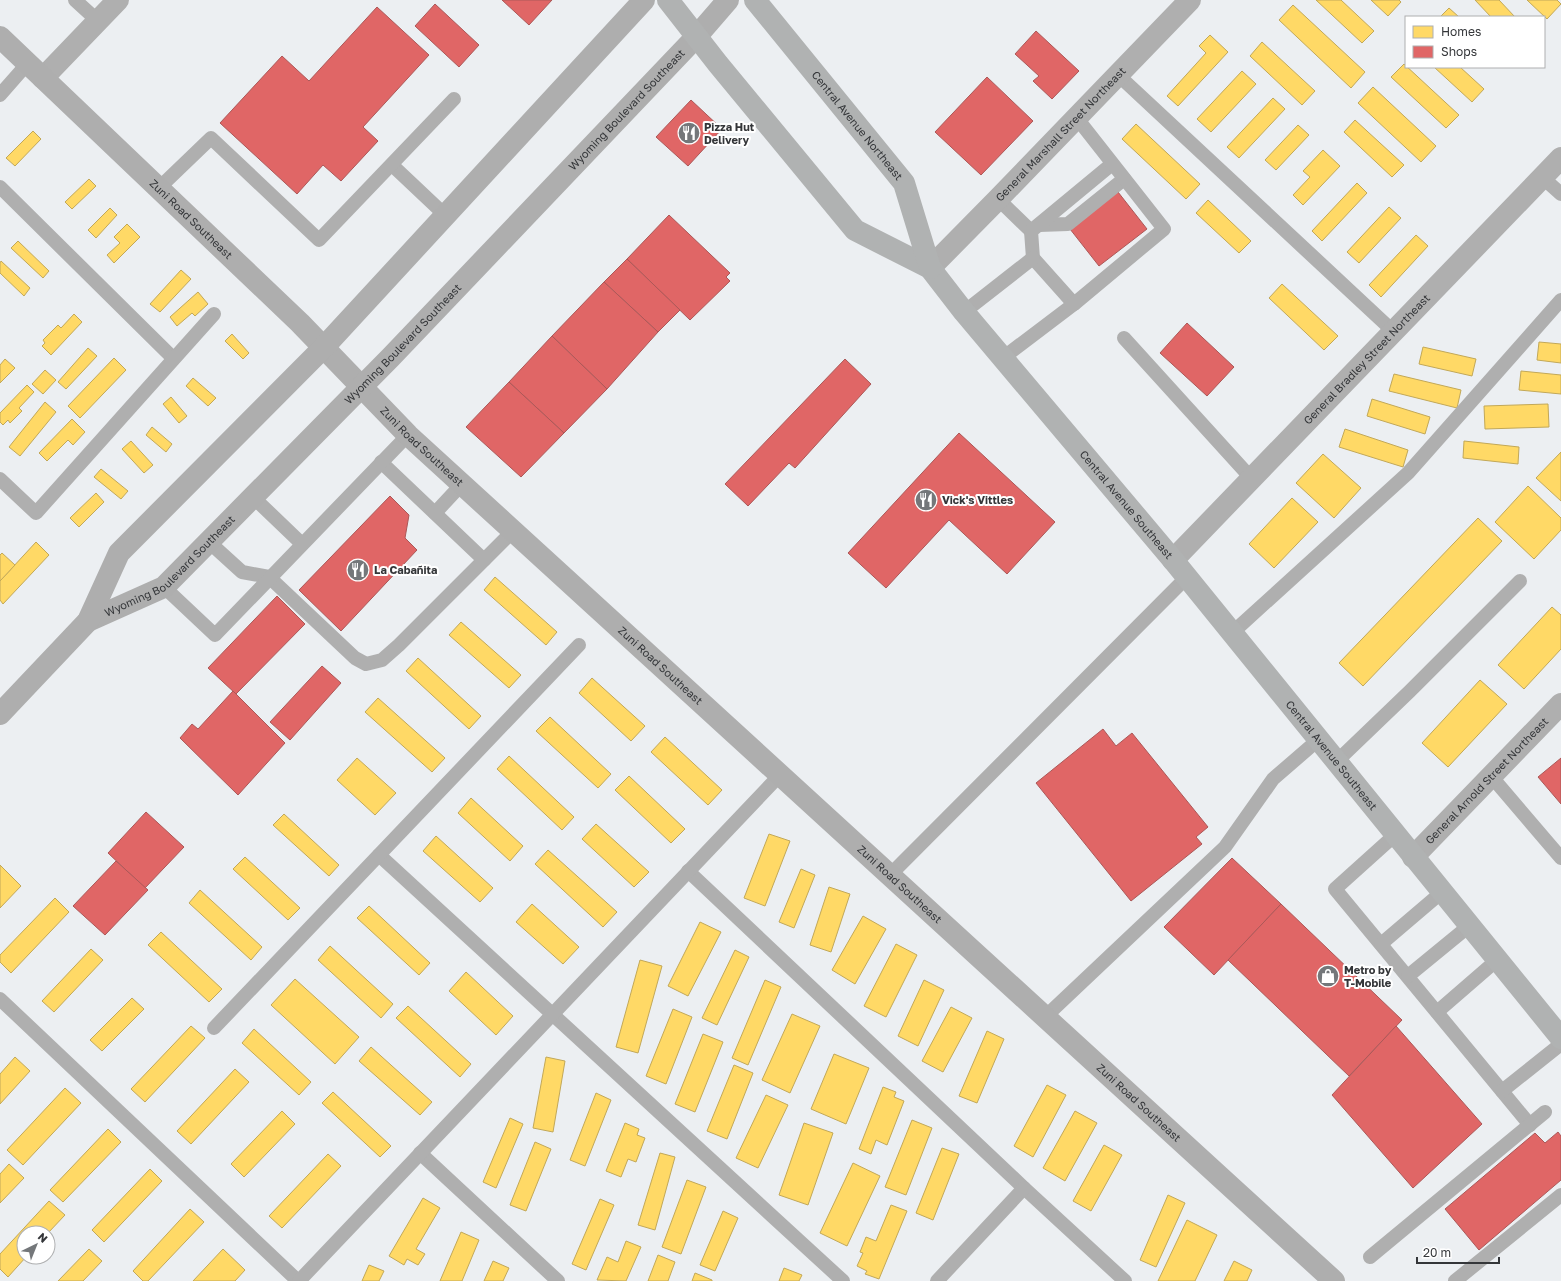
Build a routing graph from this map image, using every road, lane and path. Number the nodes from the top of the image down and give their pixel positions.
1 (75, 0) edge
2 (118, 0) edge
3 (644, 0) edge
4 (668, 0) edge
5 (728, 0) edge
6 (755, 0) edge
7 (1190, 0) edge
8 (98, 21) junction
9 (0, 37) edge
10 (696, 37) junction
11 (28, 63) junction
12 (1117, 74) junction
13 (43, 78) junction
14 (0, 95) edge
15 (454, 99) dead end
16 (1076, 117) junction
17 (1561, 158) edge
18 (1112, 164) junction
19 (392, 165) junction
20 (1542, 177) junction
21 (1124, 179) junction
22 (0, 188) edge
23 (159, 188) junction
24 (1561, 194) edge
25 (998, 199) junction
26 (445, 215) junction
27 (1035, 228) junction
28 (1033, 258) junction
29 (930, 268) junction
30 (1561, 300) edge
31 (1074, 304) junction
32 (964, 312) junction
33 (214, 314) dead end
34 (1394, 332) junction
35 (1124, 338) dead end
36 (324, 347) junction
37 (1004, 357) junction
38 (173, 358) junction
39 (362, 386) junction
40 (408, 435) junction
41 (381, 462) junction
42 (0, 479) edge
43 (1252, 479) junction
44 (462, 484) junction
45 (253, 497) junction
46 (435, 513) junction
47 (513, 531) junction
48 (209, 542) junction
49 (302, 544) junction
50 (484, 560) junction
51 (1173, 560) junction
52 (269, 577) junction
53 (1187, 577) junction
54 (1520, 581) dead end
55 (164, 587) junction
56 (88, 621) junction
57 (1232, 633) junction
58 (579, 645) dead end
59 (1561, 704) edge
60 (0, 714) edge
61 (1318, 740) junction
62 (1336, 762) junction
63 (780, 774) junction
64 (1491, 776) junction
65 (1395, 835) junction
66 (379, 855) junction
67 (1413, 857) junction
68 (1561, 858) edge
69 (688, 871) junction
70 (890, 875) junction
71 (1442, 892) junction
72 (1469, 926) junction
73 (1381, 944) junction
74 (1497, 960) junction
75 (1408, 976) junction
76 (0, 999) edge
77 (1437, 1012) junction
78 (551, 1015) junction
79 (1045, 1017) junction
80 (214, 1028) dead end
81 (1561, 1038) edge
82 (1561, 1044) edge
83 (1502, 1091) junction
84 (1545, 1112) dead end
85 (1530, 1125) junction
86 (420, 1153) junction
87 (1024, 1188) junction
88 (1561, 1195) edge
89 (1370, 1257) dead end
90 (298, 1281) edge
91 (558, 1281) edge
92 (843, 1281) edge
93 (937, 1281) edge
94 (1125, 1281) edge
95 (1334, 1281) edge
96 (1455, 1281) edge

1 - 8 lane
2 - 8 street
3 - 26 main road, Wyoming Boulevard Southeast
4 - 10 main road, Central Avenue Southeast
5 - 10 main road, Wyoming Boulevard Southeast
6 - 29 main road, Central Avenue Northeast
7 - 12 street, General Marshall Street Northeast
8 - 13 street
9 - 11 main road, Zuni Road Southeast
10 - 29 main road, Central Avenue Southeast
10 - 39 main road, Wyoming Boulevard Southeast
11 - 13 main road, Zuni Road Southeast
11 - 14 lane
12 - 16 street, General Marshall Street Northeast
12 - 34 lane
13 - 23 main road, Zuni Road Southeast
15 - 19 lane
16 - 18 lane
16 - 25 street, General Marshall Street Northeast
17 - 20 street, General Bradley Street Northeast
18 - 21 lane
18 - 27 lane
19 - 23 lane
19 - 26 lane
20 - 24 lane
20 - 34 street, General Bradley Street Northeast
21 - 27 lane
21 - 31 lane
22 - 38 lane
23 - 36 main road, Zuni Road Southeast
25 - 27 lane
25 - 29 street, General Marshall Street Northeast
26 - 36 main road, Wyoming Boulevard Southeast
27 - 28 lane
28 - 31 lane
28 - 32 lane
29 - 32 main road, Central Avenue Southeast
30 - 57 lane
31 - 37 lane
32 - 37 main road, Central Avenue Southeast
33 - 38 lane
34 - 43 street, General Bradley Street Northeast
35 - 43 lane
36 - 39 main road, Zuni Road Southeast
36 - 56 main road, Wyoming Boulevard Southeast
37 - 51 main road, Central Avenue Southeast
38 - 42 lane
39 - 40 main road, Zuni Road Southeast
39 - 45 main road, Wyoming Boulevard Southeast
40 - 41 lane
40 - 44 main road, Zuni Road Southeast
41 - 46 lane
41 - 49 lane
43 - 51 street, General Bradley Street Northeast
44 - 46 lane
44 - 47 main road, Zuni Road Southeast
45 - 48 main road, Wyoming Boulevard Southeast
45 - 49 lane
46 - 50 lane
47 - 50 lane
47 - 63 main road, Zuni Road Southeast
48 - 52 lane
48 - 55 main road, Wyoming Boulevard Southeast
49 - 52 lane
50 - 52 lane
51 - 53 main road, Central Avenue Southeast
52 - 55 lane
53 - 57 main road, Central Avenue Southeast
53 - 70 lane
54 - 62 lane
55 - 56 main road, Wyoming Boulevard Southeast
56 - 60 main road, Wyoming Boulevard Southeast
57 - 61 main road, Central Avenue Southeast
58 - 66 lane
59 - 64 street, General Arnold Street Northeast
61 - 62 main road, Central Avenue Southeast
61 - 79 lane
62 - 65 main road, Central Avenue Southeast
63 - 69 lane
63 - 70 main road, Zuni Road Southeast
64 - 67 street, General Arnold Street Northeast
64 - 68 lane
65 - 67 main road, Central Avenue Southeast
65 - 73 lane
66 - 78 lane
66 - 80 lane
67 - 71 main road, Central Avenue Southeast
69 - 78 lane
69 - 87 lane
70 - 79 main road, Zuni Road Southeast
71 - 72 main road, Central Avenue Southeast
71 - 73 lane
72 - 74 main road, Central Avenue Southeast
72 - 75 lane
73 - 75 lane
74 - 77 lane
74 - 81 main road, Central Avenue Southeast
75 - 77 lane
76 - 90 lane
77 - 83 lane
78 - 86 lane
78 - 92 lane
79 - 95 main road, Zuni Road Southeast
82 - 83 lane
83 - 85 lane
84 - 85 lane
85 - 89 lane
86 - 90 lane
86 - 91 lane
87 - 93 lane
87 - 94 lane
88 - 96 lane

